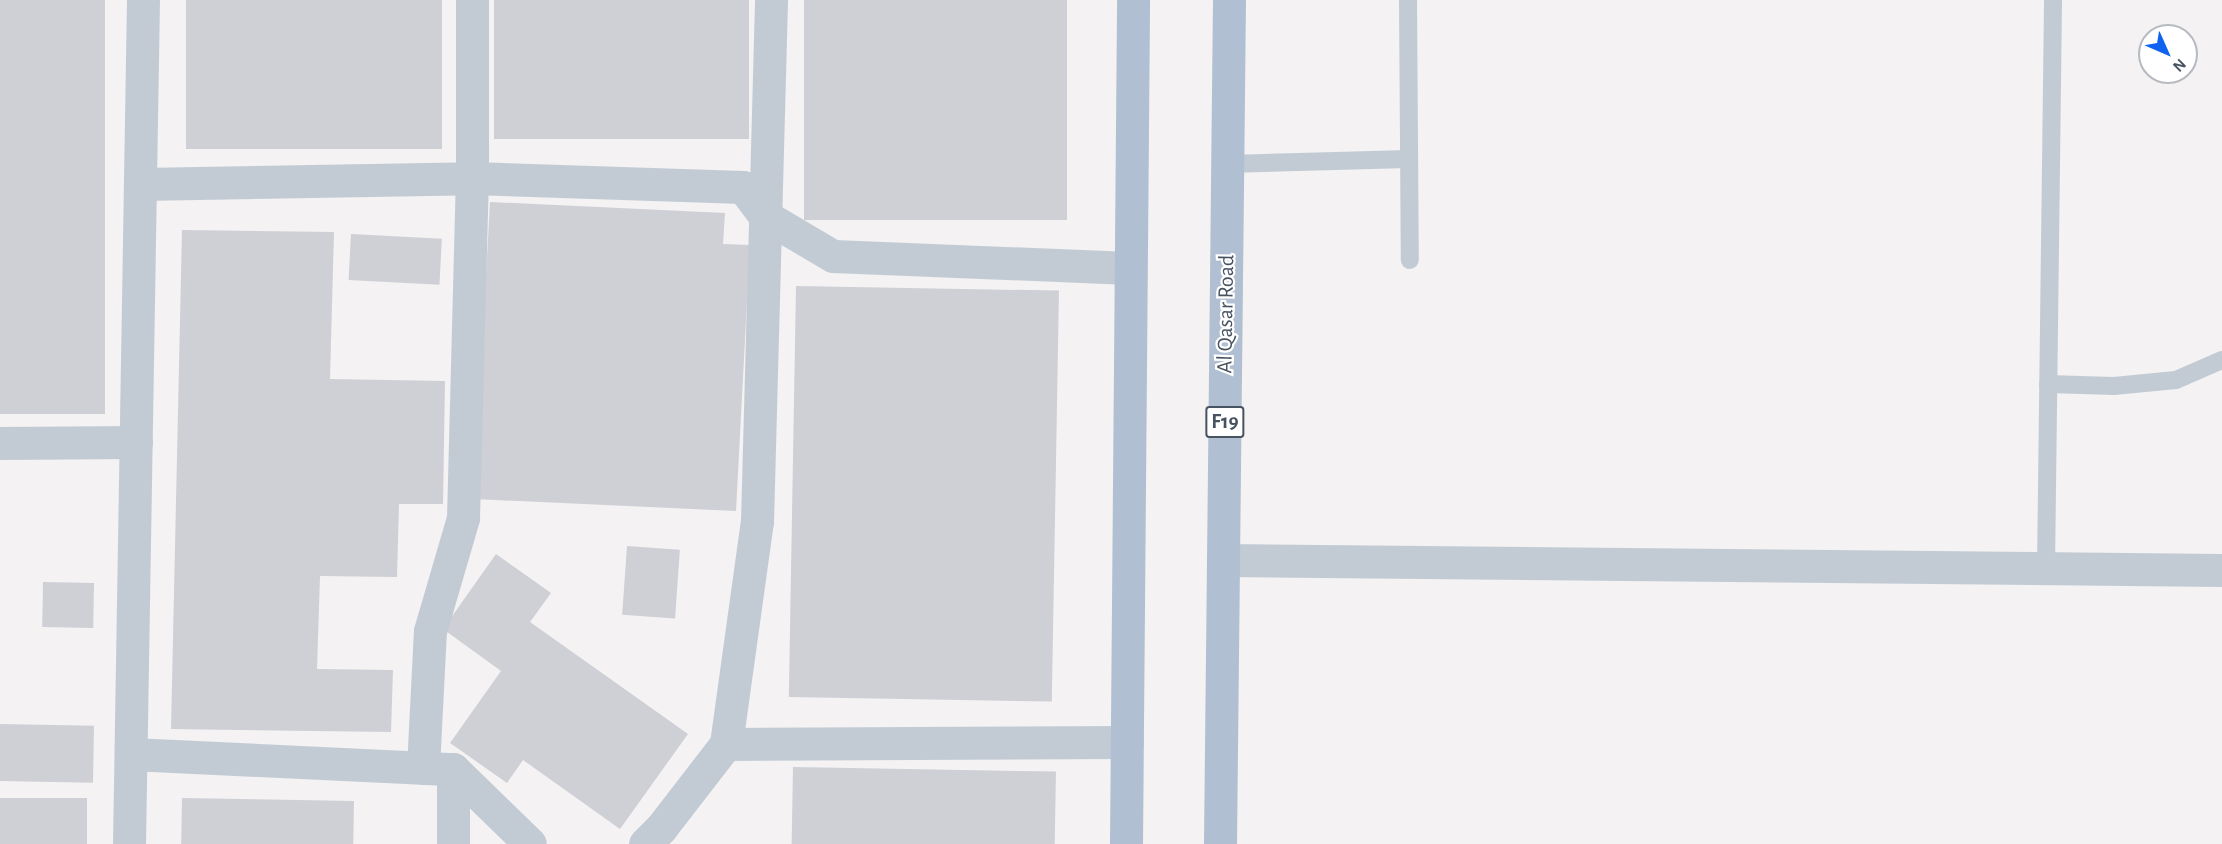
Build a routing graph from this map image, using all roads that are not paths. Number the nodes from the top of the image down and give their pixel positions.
1 (143, 0) edge
2 (472, 0) edge
3 (771, 0) edge
4 (1133, 0) edge
5 (1229, 0) edge
6 (1408, 0) edge
7 (2053, 0) edge
8 (1409, 159) junction
9 (1227, 164) junction
10 (471, 178) junction
11 (140, 184) junction
12 (765, 216) junction
13 (1410, 260) dead end
14 (1131, 268) junction
15 (2222, 360) edge
16 (2048, 384) junction
17 (136, 442) junction
18 (0, 443) edge
19 (1223, 560) junction
20 (2046, 568) junction
21 (2222, 570) edge
22 (1127, 742) junction
23 (726, 744) junction
24 (131, 754) junction
25 (438, 768) junction
26 (662, 839) edge
27 (129, 844) edge
28 (453, 844) edge
29 (530, 844) edge
30 (1126, 844) edge
31 (1220, 844) edge

1 - 11 street
2 - 10 street
3 - 12 street
4 - 14 main road
5 - 9 main road, Al Qasar Road / F19
6 - 8 lane
7 - 16 lane
8 - 9 lane
8 - 13 lane
9 - 19 main road, Al Qasar Road / F19
10 - 11 street
10 - 12 street
10 - 25 street
11 - 17 street
12 - 14 street
12 - 23 street
14 - 22 main road
15 - 16 lane
16 - 20 lane
17 - 18 street
17 - 24 street
19 - 20 street
19 - 31 main road, Al Qasar Road / F19
20 - 21 street
22 - 23 street
22 - 30 main road
23 - 26 street
24 - 25 street
24 - 27 street
25 - 28 street
25 - 29 street

